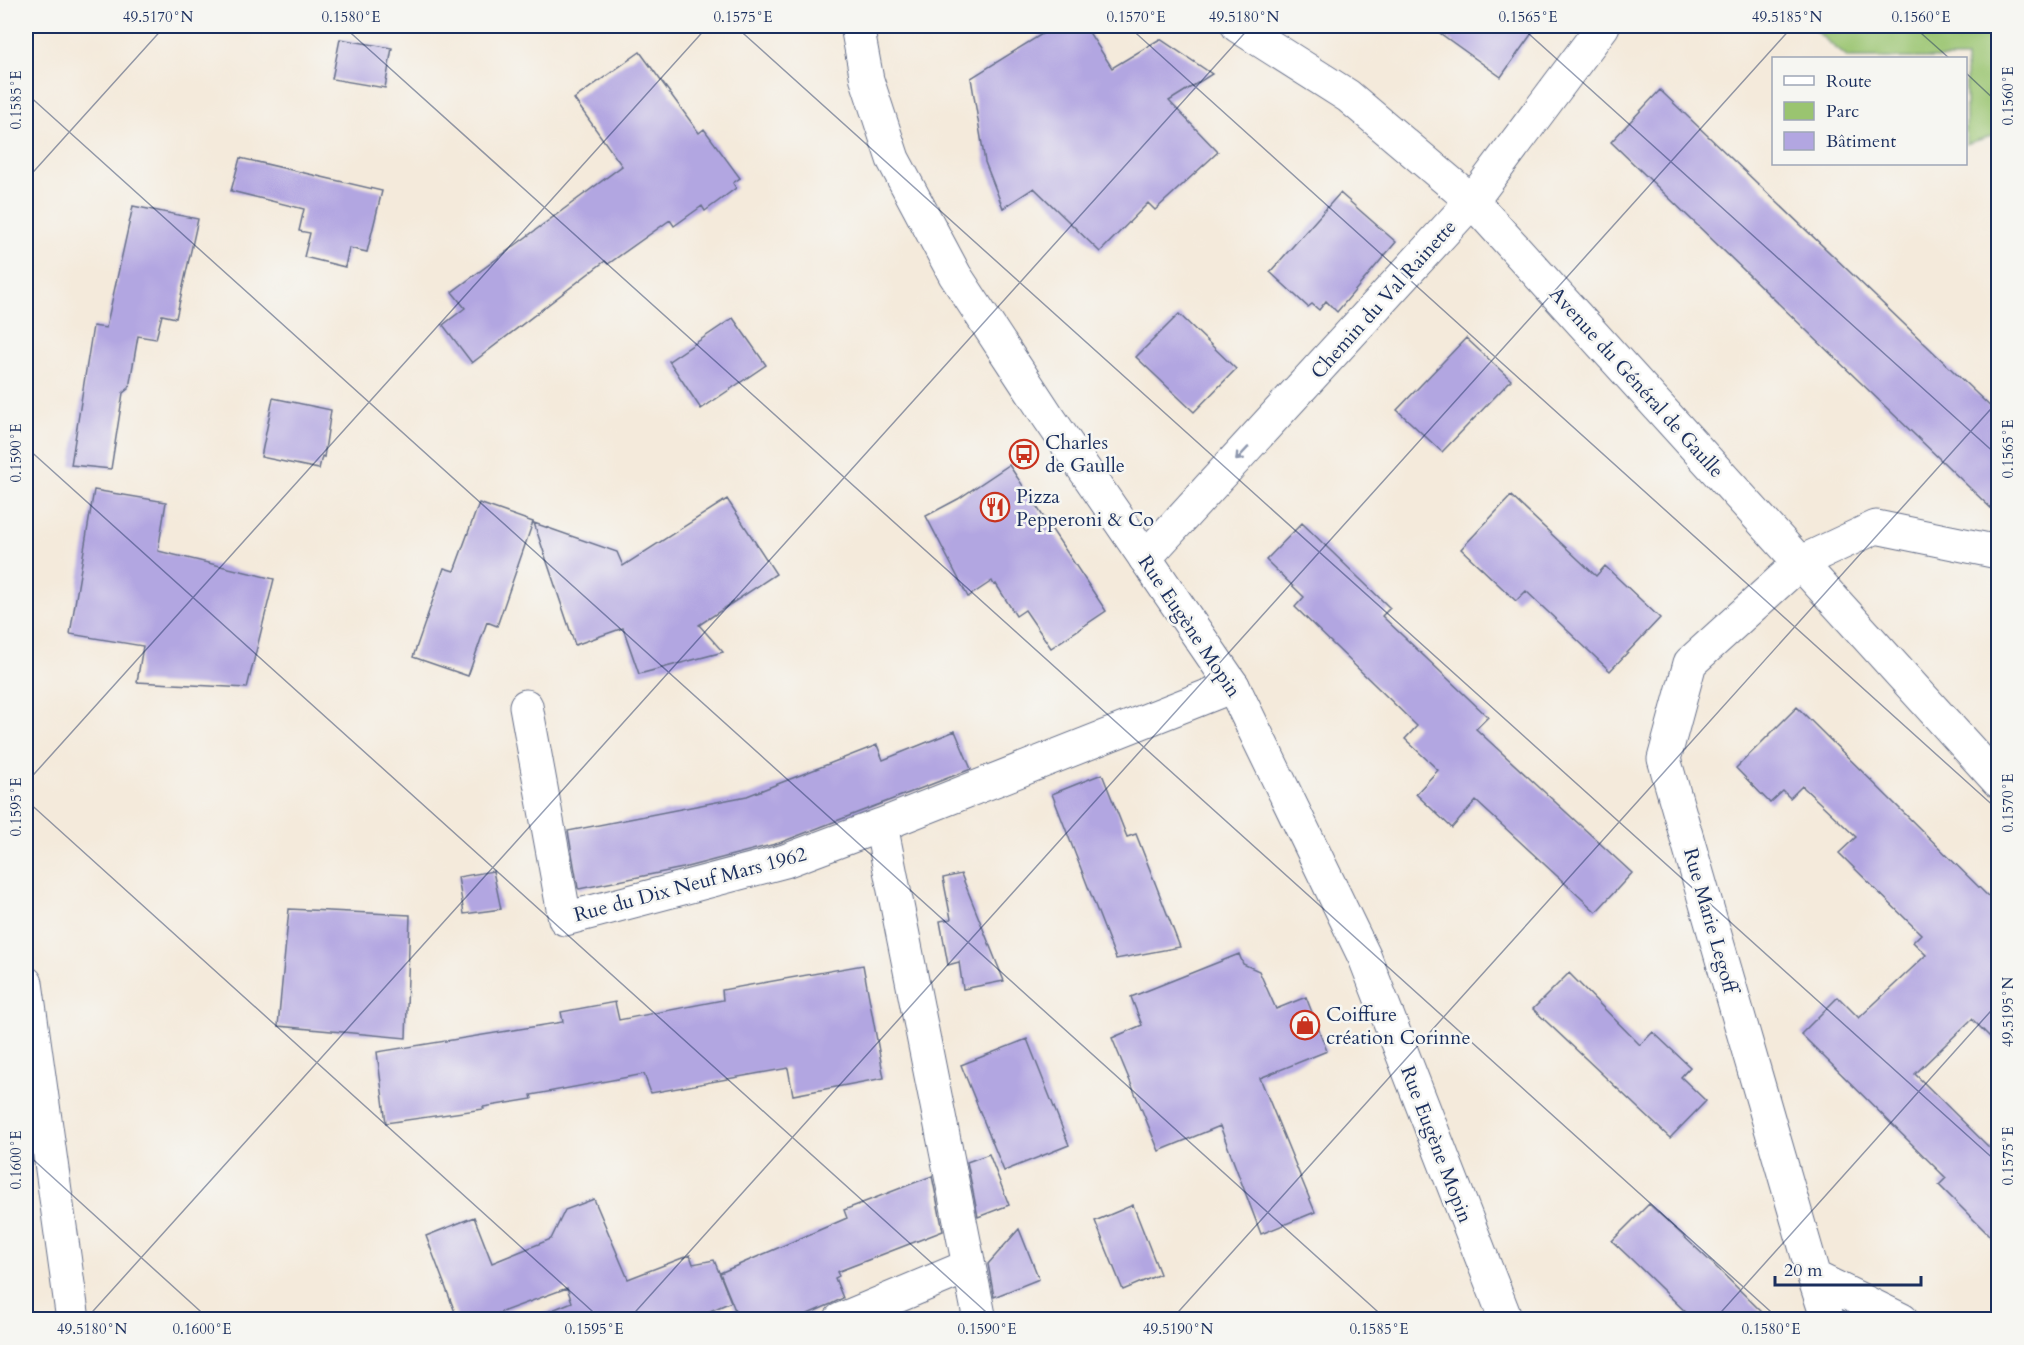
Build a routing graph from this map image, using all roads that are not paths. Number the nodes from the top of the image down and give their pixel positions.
1 (857, 26) edge
2 (1238, 26) edge
3 (1603, 26) edge
4 (1472, 201) junction
5 (1998, 552) edge
6 (1145, 558) junction
7 (1801, 562) junction
8 (1233, 686) junction
9 (526, 706) dead end
10 (1998, 781) edge
11 (881, 825) junction
12 (26, 983) edge
13 (969, 1266) junction
14 (1814, 1277) junction
15 (73, 1320) edge
16 (840, 1320) edge
17 (980, 1320) edge
18 (1506, 1320) edge
19 (1828, 1320) edge
20 (1902, 1320) edge

1 - 6 street, Rue Eugène Mopin
2 - 4 street, Avenue du Général de Gaulle
3 - 4 street, Chemin du Val Rainette
4 -> 6 street, Chemin du Val Rainette
4 - 7 street, Avenue du Général de Gaulle
5 - 7 street, Rue Marie Legoff
6 - 8 street, Rue Eugène Mopin
7 - 10 street, Avenue du Général de Gaulle
7 - 14 street, Rue Marie Legoff
8 - 11 street, Rue du Dix Neuf Mars 1962
8 - 18 street, Rue Eugène Mopin
9 - 11 street, Rue du Dix Neuf Mars 1962
11 - 13 street
12 - 15 street
13 - 16 street
13 - 17 street
14 - 19 street, Rue Marie Legoff
14 - 20 street

